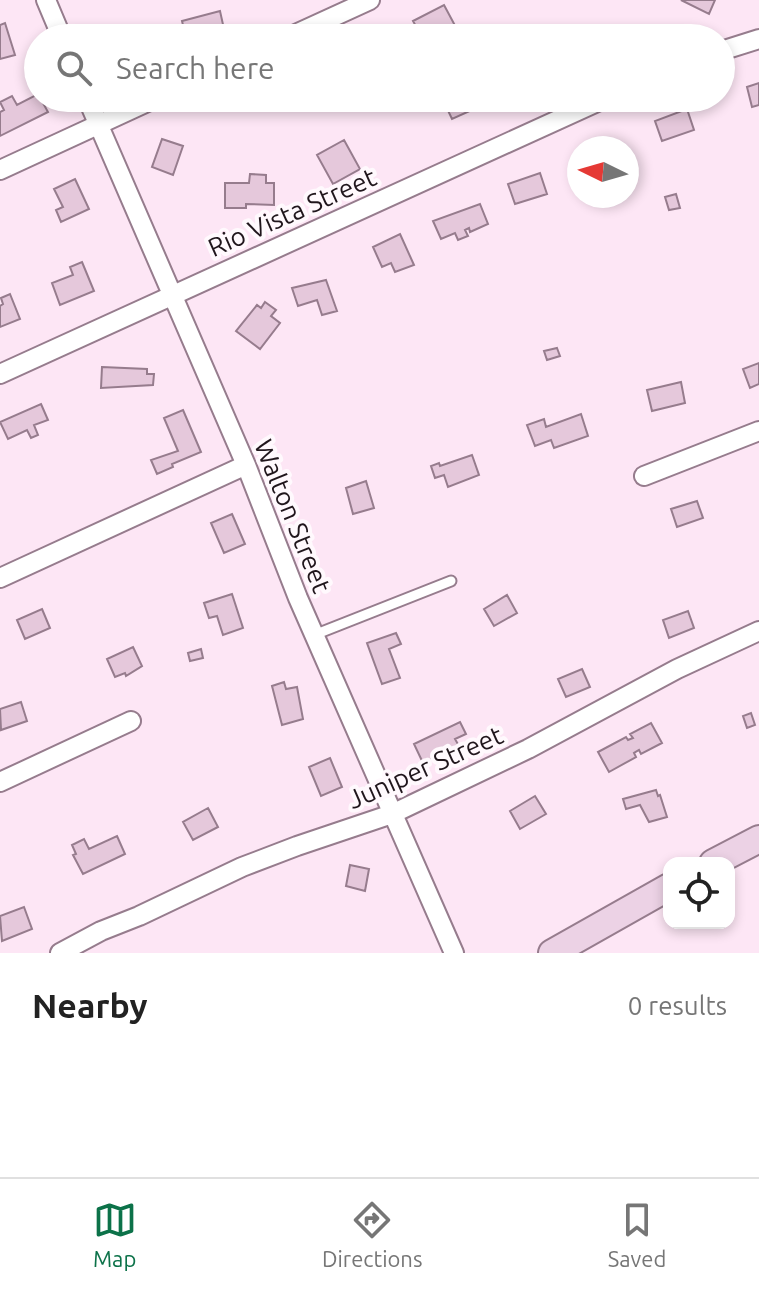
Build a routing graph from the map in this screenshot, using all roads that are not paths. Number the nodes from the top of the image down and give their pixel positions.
1 (46, 0) edge
2 (370, 0) edge
3 (56, 24) edge
4 (318, 24) edge
5 (759, 39) edge
6 (735, 47) edge
7 (93, 112) edge
8 (125, 112) edge
9 (575, 112) edge
10 (98, 124) junction
11 (0, 170) edge
12 (172, 295) junction
13 (0, 374) edge
14 (759, 431) edge
15 (246, 465) junction
16 (644, 476) dead end
17 (0, 578) edge
18 (451, 581) dead end
19 (759, 631) edge
20 (314, 635) junction
21 (131, 721) dead end
22 (0, 782) edge
23 (392, 814) junction
24 (759, 839) edge
25 (724, 857) edge
26 (663, 890) edge
27 (60, 953) edge
28 (454, 953) edge
29 (552, 953) edge

1 - 3 street
2 - 4 street
5 - 6 street
7 - 10 street, Walton Street
8 - 10 street
9 - 12 street, Rio Vista Street
10 - 11 street
10 - 12 street, Walton Street
12 - 13 street, Rio Vista Street
12 - 15 street, Walton Street
14 - 16 street
15 - 17 street
15 - 20 street, Walton Street
18 - 20 lane
19 - 23 street, Juniper Street
20 - 23 street, Walton Street
21 - 22 street
23 - 27 street, Juniper Street
23 - 28 street, Walton Street
24 - 25 main road
26 - 29 main road

